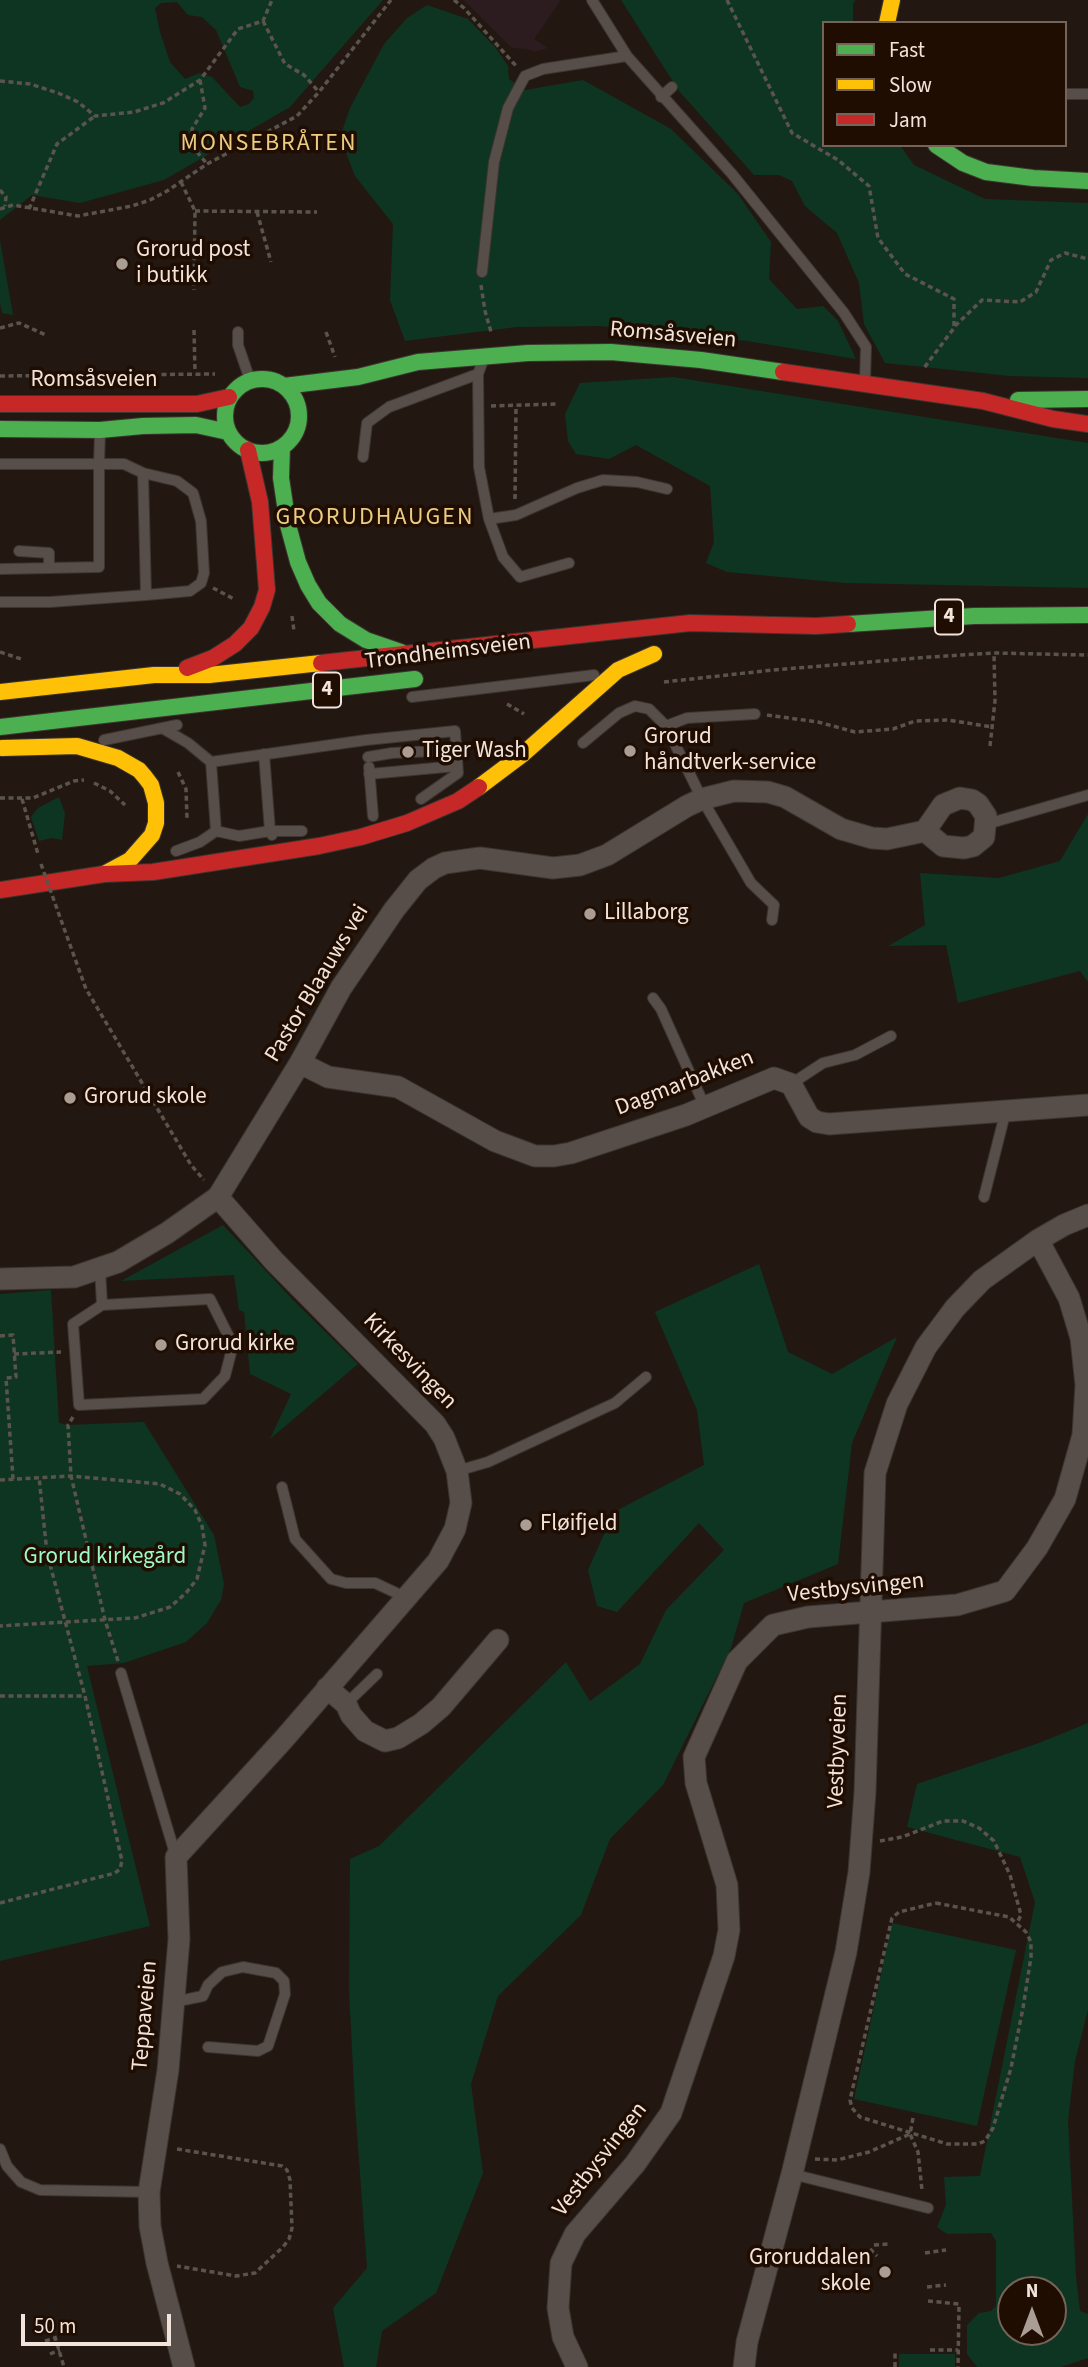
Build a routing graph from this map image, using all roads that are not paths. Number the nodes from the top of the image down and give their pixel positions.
1 (608, 0) edge
2 (892, 0) edge
3 (595, 4) edge
4 (887, 21) edge
5 (627, 56) junction
6 (672, 87) dead end
7 (1067, 94) edge
8 (1088, 94) edge
9 (661, 97) junction
10 (939, 147) edge
11 (1088, 181) edge
12 (482, 272) road end
13 (238, 331) dead end
14 (485, 355) junction
15 (478, 374) junction
16 (358, 377) junction
17 (250, 380) junction
18 (865, 384) junction
19 (284, 386) junction
20 (229, 397) junction
21 (334, 397) dead end
22 (1088, 399) edge
23 (983, 401) junction
24 (0, 404) edge
25 (100, 404) junction
26 (1088, 424) edge
27 (0, 429) edge
28 (100, 430) junction
29 (228, 432) junction
30 (282, 447) junction
31 (248, 450) junction
32 (363, 457) dead end
33 (0, 464) edge
34 (99, 464) junction
35 (143, 474) junction
36 (667, 489) dead end
37 (489, 519) junction
38 (19, 551) dead end
39 (569, 563) dead end
40 (49, 568) junction
41 (0, 569) edge
42 (146, 595) junction
43 (0, 602) edge
44 (1088, 615) edge
45 (816, 626) junction
46 (366, 640) junction
47 (737, 640) dead end
48 (342, 641) dead end
49 (247, 652) dead end
50 (659, 653) dead end
51 (406, 654) junction
52 (213, 658) junction
53 (608, 662) junction
54 (556, 663) dead end
55 (154, 675) junction
56 (435, 677) dead end
57 (0, 692) edge
58 (402, 698) dead end
59 (755, 714) road end
60 (185, 723) dead end
61 (666, 726) junction
62 (0, 727) edge
63 (162, 728) junction
64 (366, 740) junction
65 (583, 743) dead end
66 (77, 746) junction
67 (0, 748) edge
68 (456, 750) junction
69 (264, 754) junction
70 (368, 757) junction
71 (211, 762) junction
72 (457, 766) junction
73 (369, 774) junction
74 (1088, 795) edge
75 (702, 799) junction
76 (411, 802) dead end
77 (386, 811) dead end
78 (987, 824) junction
79 (216, 831) junction
80 (270, 831) junction
81 (313, 831) dead end
82 (925, 831) junction
83 (230, 843) junction
84 (284, 851) junction
85 (139, 853) junction
86 (204, 864) junction
87 (104, 874) junction
88 (0, 890) edge
89 (772, 920) dead end
90 (653, 998) dead end
91 (891, 1036) dead end
92 (300, 1063) junction
93 (792, 1084) junction
94 (1088, 1105) edge
95 (705, 1108) junction
96 (1006, 1110) junction
97 (218, 1197) junction
98 (984, 1197) dead end
99 (1088, 1215) edge
100 (1038, 1240) junction
101 (100, 1268) junction
102 (0, 1279) edge
103 (103, 1305) junction
104 (646, 1377) dead end
105 (457, 1471) junction
106 (282, 1487) dead end
107 (407, 1598) junction
108 (871, 1613) junction
109 (498, 1640) dead end
110 (121, 1673) road end
111 (377, 1674) dead end
112 (327, 1688) junction
113 (346, 1704) junction
114 (176, 1857) junction
115 (174, 2002) junction
116 (208, 2048) dead end
117 (0, 2149) edge
118 (794, 2164) junction
119 (149, 2192) junction
120 (925, 2207) road end
121 (184, 2367) edge
122 (577, 2367) edge
123 (744, 2367) edge

1 - 3 lane
2 - 4 main road
3 - 5 lane
5 - 9 lane
5 - 12 lane
6 - 9 lane
7 - 8 lane
9 - 18 lane
10 - 11 main road
13 - 17 lane
14 - 15 lane
14 - 16 main road, Romsåsveien
14 - 18 main road, Romsåsveien
15 - 32 lane
15 - 37 lane
16 - 19 main road, Romsåsveien
16 - 21 main road, Romsåsveien
17 - 19 main road
17 - 20 main road
18 - 23 main road, Romsåsveien
19 - 30 main road
20 - 25 main road, Romsåsveien
20 - 29 main road
22 - 23 main road, Romsåsveien
23 - 26 main road, Romsåsveien
24 - 25 main road, Romsåsveien
25 - 28 lane
27 - 28 main road, Romsåsveien
28 - 29 main road, Romsåsveien
28 - 34 lane
29 - 31 main road
30 - 31 main road
30 - 46 main road
31 - 52 main road
33 - 34 lane
34 - 35 lane
34 - 40 lane
35 - 42 lane
35 - 42 lane
36 - 37 lane
37 - 39 lane
38 - 40 lane
40 - 41 lane
42 - 43 lane
44 - 45 main road, Trondheimsveien / 4
45 - 47 main road, Trondheimsveien / 4
45 - 51 main road, Trondheimsveien / 4
46 - 48 lane
46 - 51 main road
49 - 52 lane
50 - 53 main road
51 - 55 main road, Trondheimsveien / 4
52 - 55 main road
53 - 54 main road, Trondheimsveien
53 - 58 lane
53 - 84 main road
55 - 57 main road, Trondheimsveien / 4
56 - 62 main road, Trondheimsveien / 4
59 - 61 lane
60 - 63 lane
61 - 65 lane
61 - 75 lane
63 - 66 lane
63 - 71 lane
64 - 68 lane
64 - 69 lane
64 - 70 lane
66 - 67 main road
66 - 85 main road
68 - 70 lane
68 - 72 lane
69 - 71 lane
69 - 80 lane
70 - 73 lane
71 - 79 lane
72 - 73 lane
72 - 76 lane
73 - 77 lane
74 - 78 lane
75 - 82 street, Pastor Blaauws vei
75 - 89 lane
75 - 92 street, Pastor Blaauws vei
78 - 82 street
78 - 82 street
79 - 83 lane
79 - 85 lane
80 - 81 lane
80 - 83 lane
80 - 84 lane
83 - 86 lane
84 - 86 main road
85 - 87 main road
86 - 87 main road
87 - 88 main road
90 - 95 lane
91 - 93 lane
92 - 95 street, Dagmarbakken
92 - 97 street, Pastor Blaauws vei
93 - 95 street, Dagmarbakken
93 - 96 street
94 - 96 street
96 - 98 lane
97 - 101 street, Pastor Blaauws vei
97 - 105 street, Kirkesvingen
99 - 100 street, Vestbyveien
100 - 108 street, Vestbyveien
100 - 108 street, Vestbysvingen
101 - 102 street, Pastor Blaauws vei
101 - 103 lane
103 - 103 lane
104 - 105 lane
105 - 107 street, Kirkesvingen
106 - 107 lane
107 - 112 street, Kirkesvingen
108 - 118 street, Vestbyveien
108 - 122 street, Vestbysvingen
109 - 113 street
110 - 114 lane, Teppaveien
111 - 113 lane
112 - 113 street
112 - 114 street, Kirkesvingen
114 - 115 street, Teppaveien
115 - 116 lane
115 - 119 street, Teppaveien
117 - 119 lane
118 - 120 lane
118 - 123 street, Vestbyveien
119 - 121 street, Teppaveien

